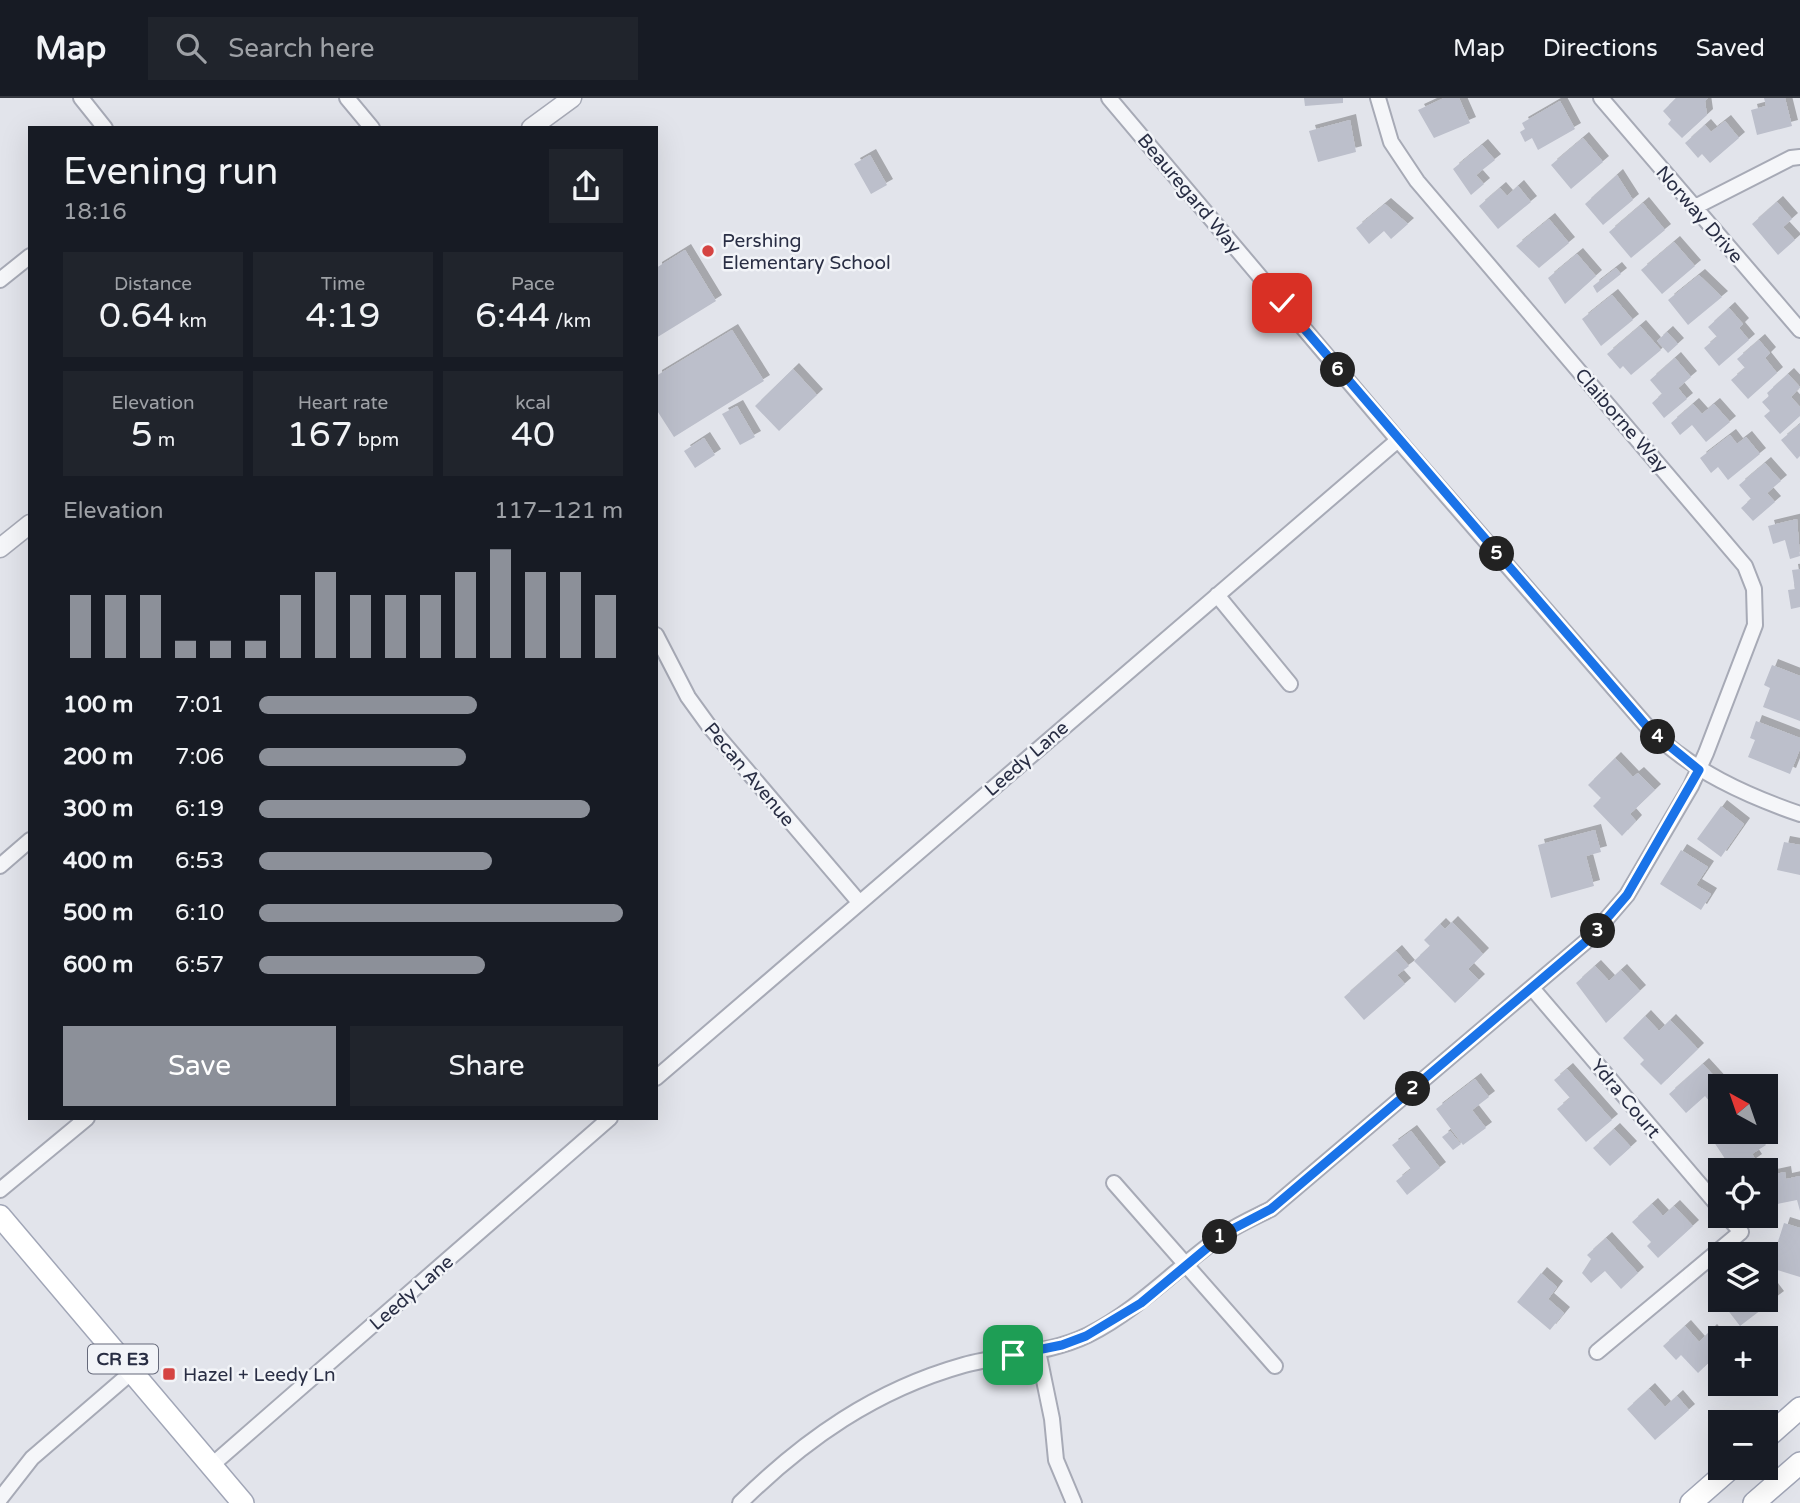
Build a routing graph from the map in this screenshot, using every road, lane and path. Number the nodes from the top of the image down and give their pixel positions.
1 (80, 98) edge
2 (347, 98) edge
3 (572, 98) edge
4 (1109, 98) edge
5 (1378, 98) edge
6 (1601, 98) edge
7 (103, 126) edge
8 (370, 126) edge
9 (533, 126) edge
10 (1800, 157) edge
11 (1695, 207) junction
12 (28, 258) edge
13 (0, 280) edge
14 (1800, 330) edge
15 (1398, 440) junction
16 (28, 526) edge
17 (0, 548) edge
18 (1217, 596) junction
19 (658, 643) edge
20 (1290, 684) dead end
21 (1699, 770) junction
22 (1800, 814) edge
23 (28, 842) edge
24 (0, 866) edge
25 (859, 902) junction
26 (1532, 988) junction
27 (658, 1076) edge
28 (85, 1120) edge
29 (608, 1120) edge
30 (1114, 1183) dead end
31 (0, 1190) edge
32 (1708, 1194) edge
33 (0, 1216) edge
34 (1738, 1228) edge
35 (1186, 1265) junction
36 (1038, 1351) junction
37 (1597, 1352) dead end
38 (1275, 1366) dead end
39 (133, 1371) junction
40 (1800, 1408) edge
41 (1778, 1427) edge
42 (1800, 1463) edge
43 (212, 1465) junction
44 (1717, 1480) edge
45 (0, 1499) edge
46 (243, 1503) edge
47 (740, 1503) edge
48 (1074, 1503) edge
49 (1691, 1503) edge
50 (1754, 1503) edge

1 - 7 street
2 - 8 street
3 - 9 street
4 - 15 street, Beauregard Way
5 - 21 street, Claiborne Way
6 - 11 street, Norway Drive
10 - 11 street
11 - 14 street, Norway Drive
12 - 13 street
15 - 18 street, Leedy Lane
15 - 21 street, Beauregard Way
16 - 17 street
18 - 20 street
18 - 25 street, Leedy Lane
19 - 25 street, Pecan Avenue
21 - 22 street, Beauregard Way
21 - 26 street, Claiborne Way
23 - 24 street
25 - 27 street, Leedy Lane
26 - 32 street, Ydra Court
26 - 35 street, Claiborne Way
28 - 31 street
29 - 43 street, Leedy Lane
30 - 35 street
33 - 39 main road, CR E3
34 - 37 street
35 - 36 street, Claiborne Way
35 - 38 street
36 - 47 street, Claiborne Way
36 - 48 street
39 - 43 main road, CR E3
39 - 45 street
40 - 41 main road
42 - 50 main road
43 - 46 main road, CR E3
44 - 49 main road

